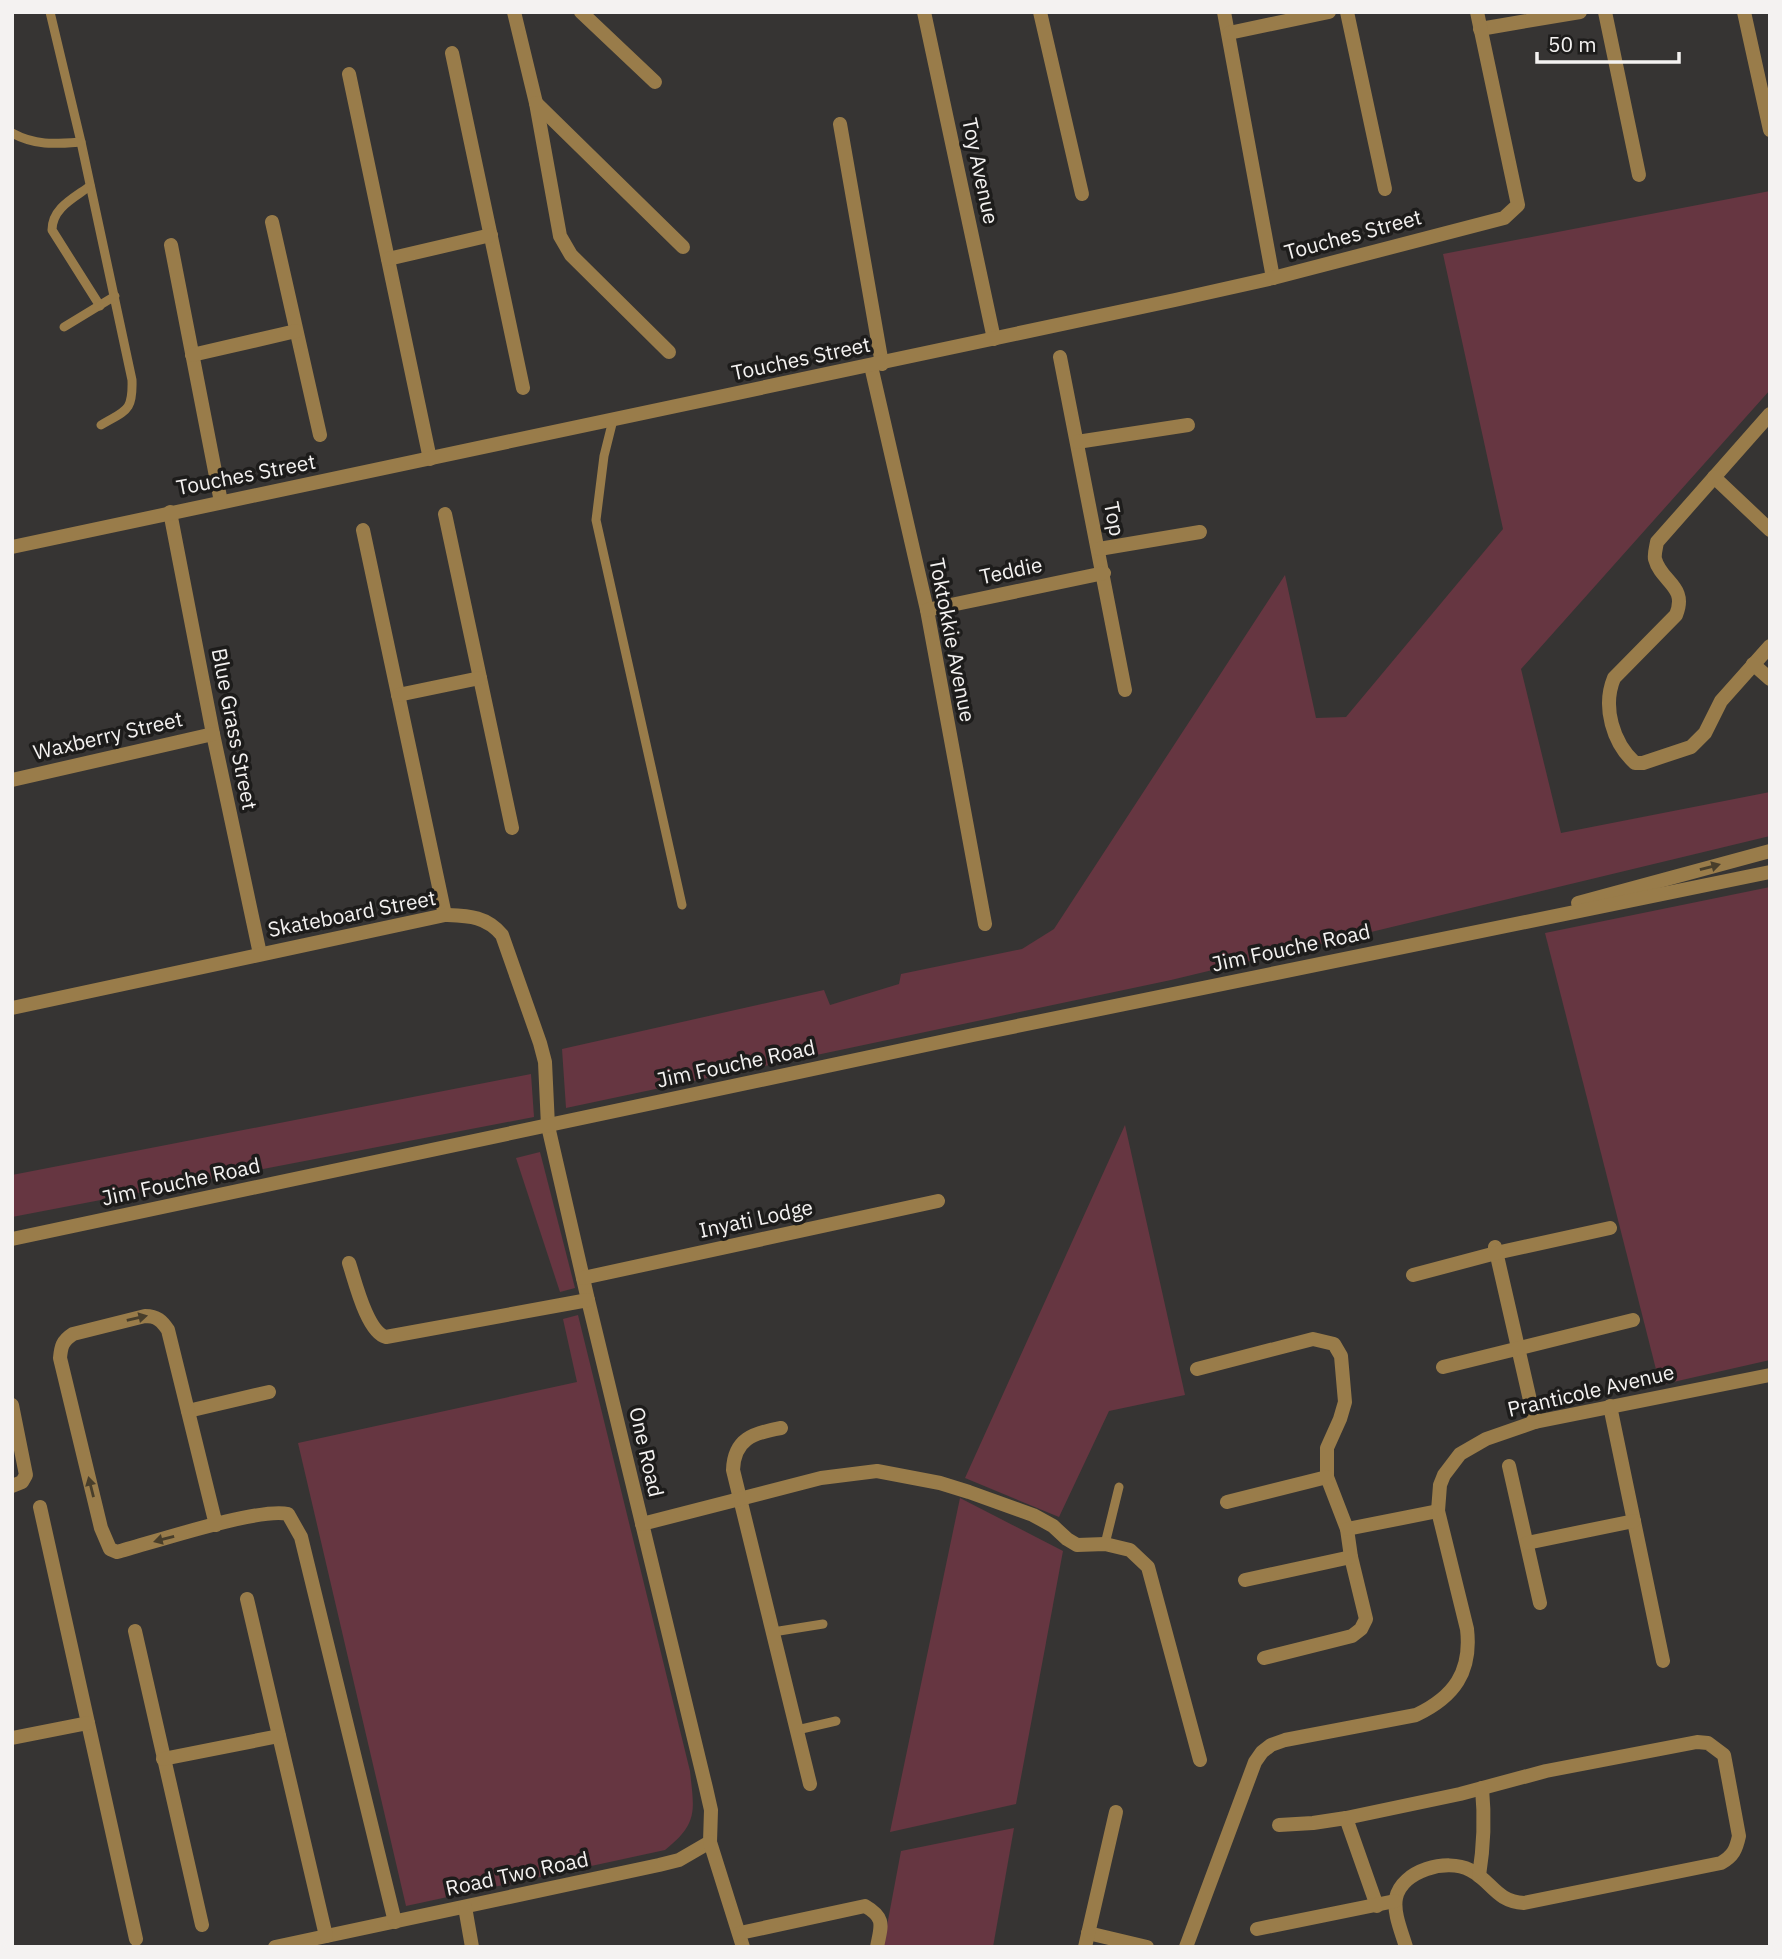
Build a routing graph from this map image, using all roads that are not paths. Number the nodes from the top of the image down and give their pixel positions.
1 (50, 12) edge
2 (514, 12) edge
3 (581, 12) edge
4 (924, 12) edge
5 (1040, 12) edge
6 (1224, 12) edge
7 (1328, 12) edge
8 (1347, 12) edge
9 (1477, 12) edge
10 (1580, 12) edge
11 (1605, 12) edge
12 (1744, 12) edge
13 (1480, 29) junction
14 (1229, 33) junction
15 (452, 53) dead end
16 (349, 74) dead end
17 (655, 82) dead end
18 (536, 103) junction
19 (840, 124) dead end
20 (1770, 130) edge
21 (12, 133) edge
22 (82, 142) junction
23 (1639, 175) dead end
24 (90, 186) junction
25 (1385, 188) dead end
26 (1082, 194) dead end
27 (272, 222) dead end
28 (491, 235) junction
29 (171, 245) dead end
30 (683, 247) dead end
31 (388, 259) junction
32 (1273, 278) junction
33 (116, 296) junction
34 (100, 306) junction
35 (64, 327) dead end
36 (296, 331) junction
37 (994, 339) junction
38 (669, 352) dead end
39 (192, 355) junction
40 (1060, 357) dead end
41 (876, 365) junction
42 (523, 388) dead end
43 (1770, 414) edge
44 (613, 420) junction
45 (101, 425) dead end
46 (1188, 425) dead end
47 (320, 435) dead end
48 (1077, 442) junction
49 (430, 459) junction
50 (1714, 477) junction
51 (221, 502) junction
52 (170, 512) junction
53 (445, 514) dead end
54 (363, 530) dead end
55 (1770, 530) edge
56 (1200, 532) dead end
57 (12, 547) edge
58 (1099, 549) junction
59 (1104, 573) junction
60 (926, 610) junction
61 (1770, 646) edge
62 (1753, 664) junction
63 (480, 678) junction
64 (1770, 679) edge
65 (1125, 690) dead end
66 (398, 695) junction
67 (213, 734) junction
68 (12, 780) edge
69 (512, 828) dead end
70 (1770, 851) edge
71 (1770, 872) edge
72 (682, 905) dead end
73 (445, 915) junction
74 (985, 924) dead end
75 (1469, 933) junction
76 (260, 954) junction
77 (12, 1008) edge
78 (548, 1126) junction
79 (938, 1201) dead end
80 (1610, 1228) dead end
81 (12, 1239) edge
82 (1496, 1250) junction
83 (349, 1263) dead end
84 (1413, 1275) dead end
85 (583, 1278) junction
86 (588, 1300) junction
87 (1633, 1320) dead end
88 (1518, 1349) junction
89 (1443, 1367) dead end
90 (1197, 1369) dead end
91 (1770, 1375) edge
92 (269, 1392) dead end
93 (12, 1405) edge
94 (1610, 1406) junction
95 (188, 1411) junction
96 (1535, 1422) junction
97 (781, 1428) dead end
98 (1509, 1466) dead end
99 (1327, 1477) junction
100 (12, 1486) edge
101 (1119, 1487) dead end
102 (741, 1498) junction
103 (1227, 1502) dead end
104 (40, 1507) dead end
105 (1438, 1511) junction
106 (1634, 1521) junction
107 (642, 1524) junction
108 (216, 1525) junction
109 (1347, 1529) junction
110 (1527, 1543) junction
111 (1105, 1544) junction
112 (1351, 1557) junction
113 (1245, 1580) dead end
114 (247, 1599) dead end
115 (1540, 1603) dead end
116 (823, 1624) dead end
117 (135, 1631) dead end
118 (773, 1632) junction
119 (1264, 1658) dead end
120 (1663, 1661) dead end
121 (836, 1721) dead end
122 (88, 1723) junction
123 (797, 1731) junction
124 (279, 1736) junction
125 (12, 1738) edge
126 (163, 1759) junction
127 (1200, 1760) dead end
128 (810, 1784) dead end
129 (1482, 1788) junction
130 (1116, 1812) dead end
131 (1346, 1818) junction
132 (1279, 1825) dead end
133 (710, 1842) junction
134 (1479, 1875) junction
135 (1395, 1901) junction
136 (1377, 1906) junction
137 (465, 1907) junction
138 (395, 1922) junction
139 (202, 1925) dead end
140 (1257, 1928) dead end
141 (326, 1936) junction
142 (136, 1939) dead end
143 (742, 1940) edge
144 (1087, 1940) edge
145 (275, 1947) edge
146 (472, 1947) edge
147 (877, 1947) edge
148 (1147, 1947) edge
149 (1186, 1947) edge
150 (1406, 1947) edge

1 - 22 lane
2 - 18 street
3 - 17 street
4 - 37 street, Toy Avenue
5 - 26 street
6 - 14 street
7 - 14 street
8 - 25 street
9 - 13 street
10 - 13 street
11 - 23 street
12 - 20 street
13 - 32 street, Touches Street
14 - 32 street
15 - 28 street
16 - 31 street
18 - 30 street
18 - 38 street
19 - 41 street, Toktokkie Avenue
21 - 22 lane
22 - 24 lane
24 - 33 lane
24 - 34 lane
27 - 36 street
28 - 31 street
28 - 42 street
29 - 39 street
31 - 49 street
32 - 37 street, Touches Street
33 - 34 lane
33 - 45 lane
34 - 35 lane
36 - 39 street
36 - 47 street
37 - 41 street, Touches Street
39 - 51 street
40 - 48 street, Top
41 - 44 street, Touches Street
41 - 60 street, Toktokkie Avenue
43 - 50 street
44 - 49 street, Touches Street
44 - 72 lane
46 - 48 street
48 - 58 street, Top
49 - 51 street, Touches Street
50 - 55 street
50 - 62 street
51 - 52 street, Touches Street
52 - 57 street, Touches Street
52 - 67 street, Blue Grass Street
53 - 63 street
54 - 66 street
56 - 58 street
58 - 59 street, Top
59 - 60 street, Teddie
59 - 65 street, Top
60 - 74 street, Toktokkie Avenue
61 - 62 street
62 - 64 street
63 - 66 street
63 - 69 street
66 - 73 street
67 - 68 street, Waxberry Street
67 - 76 street, Blue Grass Street
75 -> 70 street, Jim Fouche Road
71 - 75 street, Jim Fouche Road
73 - 76 street, Skateboard Street
73 - 78 street, Skateboard Street
75 - 78 street, Jim Fouche Road
76 - 77 street, Skateboard Street
78 - 81 street, Jim Fouche Road
78 - 85 street, One Road
79 - 85 street, Inyati Lodge
80 - 82 street
82 - 84 street
82 - 88 street
83 - 86 street
85 - 86 street, One Road
86 - 107 street, One Road
87 - 88 street
88 - 89 street
88 - 96 street
90 - 99 street
91 - 94 street, Pranticole Avenue
92 - 95 street
93 - 100 street
94 - 96 street, Pranticole Avenue
94 - 106 street
95 - 108 street
108 -> 95 street
96 - 105 street, Pranticole Avenue
97 - 102 street
98 - 110 street
99 - 103 street
99 - 109 street
101 - 111 lane
102 - 107 street
102 - 111 street
102 - 118 street
104 - 122 street
105 - 109 street
105 - 149 street, Pranticole Avenue
106 - 110 street
106 - 120 street
107 - 133 street, One Road
108 - 138 street
109 - 112 street
110 - 115 street
111 - 127 street
112 - 113 street
112 - 119 street
114 - 124 street
116 - 118 lane
117 - 126 street
118 - 123 street
121 - 123 lane
122 - 125 street
122 - 142 street
123 - 128 street
124 - 126 street
124 - 141 street
126 - 139 street
129 - 131 street
129 - 134 street
129 - 134 street
130 - 144 street
131 - 132 street
131 - 136 street
133 - 137 street, Road Two Road
133 - 143 street
134 - 135 street
135 - 136 street
135 - 150 street
136 - 140 street
137 - 138 street, Road Two Road
137 - 146 street
138 - 141 street, Road Two Road
141 - 145 street, Road Two Road
143 - 147 street
144 - 148 street

